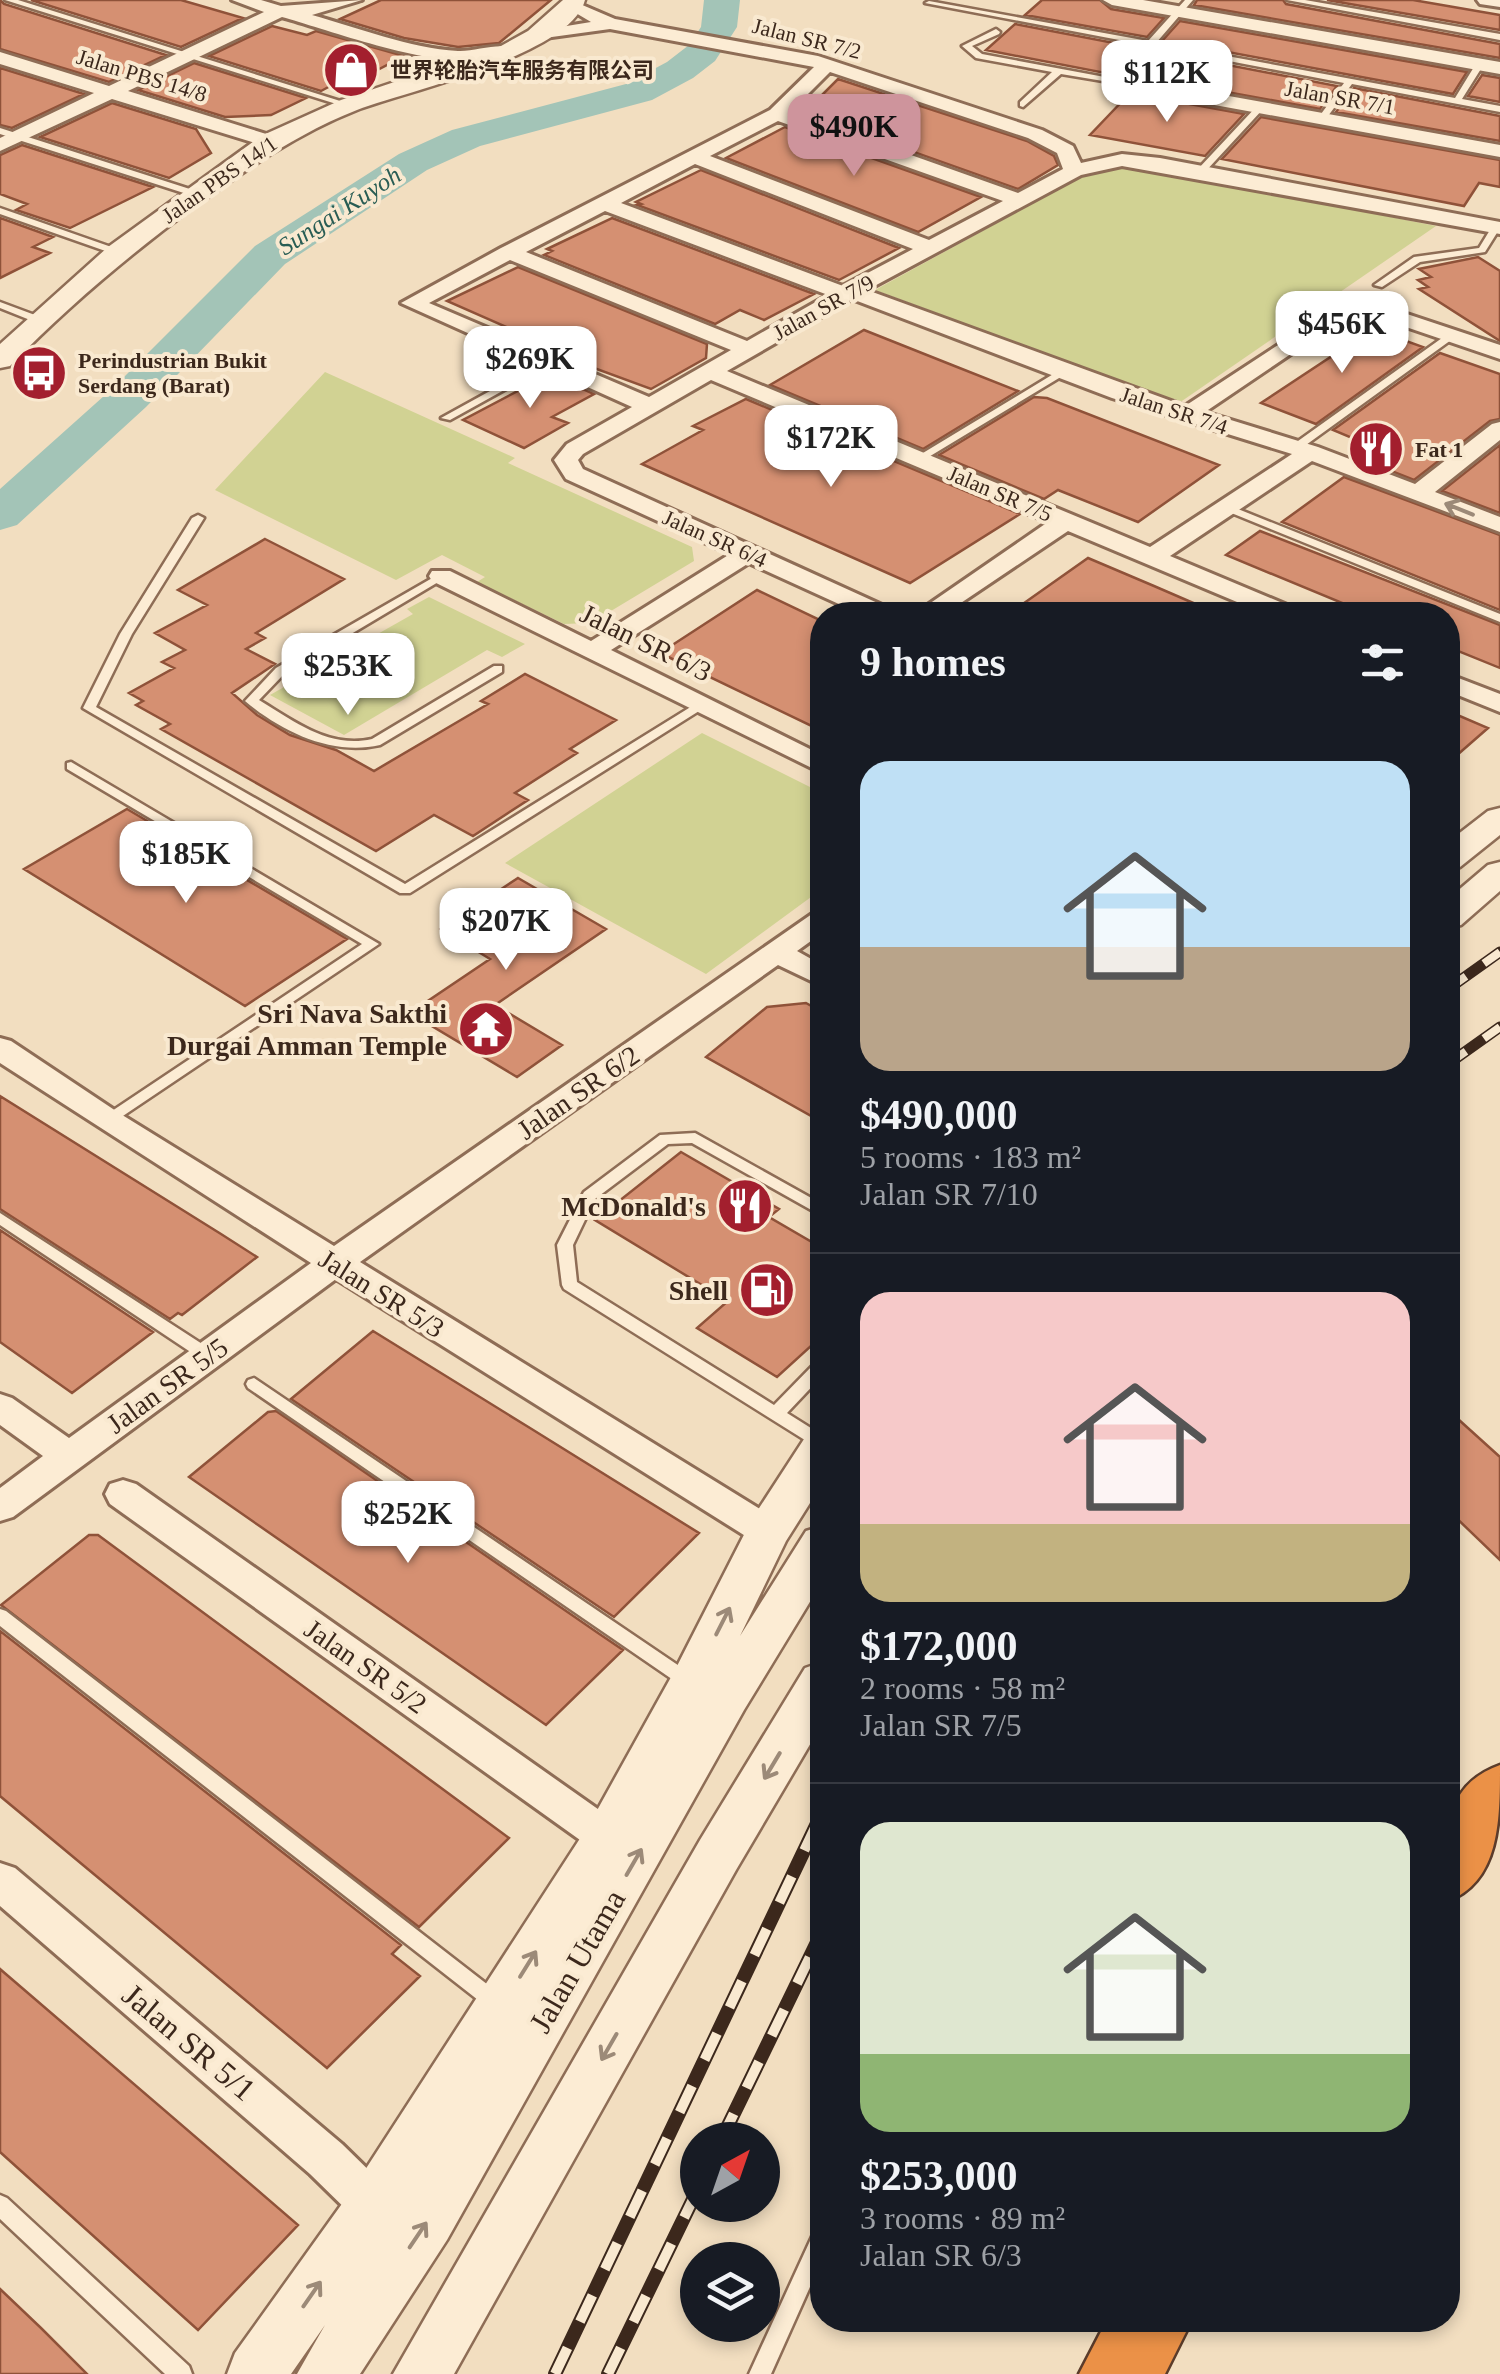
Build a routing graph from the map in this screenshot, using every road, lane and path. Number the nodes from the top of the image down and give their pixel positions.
1 (9, 0) edge
2 (241, 0) edge
3 (354, 0) edge
4 (1112, 0) edge
5 (1291, 0) edge
6 (1486, 0) edge
7 (1500, 2) edge
8 (573, 3) edge
9 (928, 3) dead end
10 (1183, 6) edge
11 (280, 11) junction
12 (619, 26) junction
13 (350, 32) junction
14 (996, 32) dead end
15 (536, 36) junction
16 (1500, 37) edge
17 (383, 42) junction
18 (1146, 47) junction
19 (509, 51) junction
20 (190, 54) junction
21 (0, 58) edge
22 (819, 62) junction
23 (1480, 64) junction
24 (1500, 68) edge
25 (1059, 71) junction
26 (1112, 81) junction
27 (1350, 81) junction
28 (111, 92) junction
29 (380, 94) junction
30 (1457, 101) junction
31 (1023, 104) dead end
32 (350, 105) junction
33 (1260, 108) junction
34 (1500, 109) edge
35 (777, 114) junction
36 (1322, 118) junction
37 (6, 137) edge
38 (269, 140) junction
39 (1500, 151) edge
40 (694, 158) junction
41 (1074, 171) junction
42 (1200, 172) junction
43 (194, 193) junction
44 (1020, 200) junction
45 (602, 203) junction
46 (0, 211) edge
47 (1495, 231) edge
48 (930, 248) junction
49 (1500, 250) edge
50 (117, 252) junction
51 (508, 252) junction
52 (1379, 285) dead end
53 (848, 293) junction
54 (0, 305) edge
55 (39, 320) junction
56 (1453, 335) junction
57 (748, 349) junction
58 (1500, 352) edge
59 (0, 360) edge
60 (550, 362) junction
61 (710, 372) junction
62 (1064, 372) junction
63 (648, 406) junction
64 (1186, 415) junction
65 (446, 418) dead end
66 (1500, 429) edge
67 (575, 449) joint
68 (1302, 450) junction
69 (918, 459) junction
70 (1418, 493) junction
71 (1228, 508) junction
72 (198, 518) dead end
73 (1066, 521) junction
74 (1500, 525) edge
75 (748, 553) junction
76 (1152, 557) junction
77 (441, 576) joint
78 (855, 602) edge
79 (945, 602) edge
80 (1259, 602) edge
81 (1500, 618) edge
82 (590, 652) junction
83 (498, 670) dead end
84 (1460, 687) edge
85 (1500, 704) edge
86 (701, 706) junction
87 (810, 759) edge
88 (71, 766) dead end
89 (1500, 818) edge
90 (1460, 850) edge
91 (1500, 873) edge
92 (1460, 906) edge
93 (810, 929) edge
94 (778, 953) junction
95 (810, 970) edge
96 (0, 1048) edge
97 (108, 1121) junction
98 (810, 1204) edge
99 (0, 1218) edge
100 (334, 1263) junction
101 (207, 1355) junction
102 (810, 1379) edge
103 (254, 1384) dead end
104 (0, 1407) edge
105 (776, 1414) junction
106 (810, 1438) edge
107 (70, 1456) junction
108 (810, 1465) edge
109 (123, 1494) dead end
110 (0, 1507) edge
111 (768, 1532) junction
112 (810, 1563) edge
113 (0, 1616) edge
114 (692, 1684) junction
115 (810, 1702) edge
116 (1500, 1794) edge
117 (608, 1838) junction
118 (1460, 1844) edge
119 (0, 1881) edge
120 (500, 2007) junction
121 (0, 2205) edge
122 (374, 2206) junction
123 (810, 2263) edge
124 (1145, 2332) edge
125 (181, 2374) edge
126 (256, 2374) edge
127 (326, 2374) edge
128 (422, 2374) edge
129 (760, 2374) edge
130 (1119, 2374) edge

1 - 20 lane
2 - 11 street
3 - 11 street
3 - 13 street
4 - 10 street
5 - 16 lane
6 - 7 street
8 - 12 street, Jalan SR 7/2
8 - 15 street, Jalan PBS 14/1
9 - 18 lane
10 - 18 lane
10 - 23 street
11 - 13 street
11 - 20 street
12 - 15 street, Jalan SR 7/2
12 - 22 street, Jalan SR 7/2
13 - 17 street
14 - 25 lane
15 - 19 street, Jalan PBS 14/1
17 - 19 street
17 - 29 street
18 - 26 lane
18 - 27 lane
19 - 29 street, Jalan PBS 14/1
20 - 28 street
20 - 32 lane
21 - 28 street, Jalan PBS 14/8
22 - 35 street
22 - 41 street, Jalan SR 7/2
23 - 24 street
23 - 30 lane
25 - 26 lane
25 - 31 lane
26 - 33 street, Jalan SR 7/1
27 - 30 lane
27 - 36 lane
28 - 37 street
28 - 38 street, Jalan PBS 14/8
29 - 32 street, Jalan PBS 14/1
30 - 34 lane
32 - 38 street, Jalan PBS 14/1
33 - 36 street, Jalan SR 7/1
33 - 42 lane
35 - 40 street
35 - 44 street
36 - 39 street, Jalan SR 7/1
37 - 43 lane
38 - 43 street, Jalan PBS 14/1
40 - 45 street
40 - 48 street
41 - 42 street
41 - 44 street, Jalan SR 7/9
42 - 47 street
43 - 50 street, Jalan PBS 14/1
44 - 48 street, Jalan SR 7/9
45 - 51 street
45 - 53 street, Jalan SR 7/4
46 - 50 lane
47 - 49 lane
47 - 52 lane
48 - 53 street, Jalan SR 7/9
50 - 55 street, Jalan PBS 14/1
51 - 57 street
51 - 60 street
53 - 57 street, Jalan SR 7/9
53 - 62 street, Jalan SR 7/4
54 - 55 lane
55 - 59 street, Jalan PBS 14/1
56 - 58 street
56 - 64 street
56 - 68 lane
57 - 61 street, Jalan SR 7/9
60 - 63 street
60 - 65 lane
61 - 63 street, Jalan SR 7/9
61 - 69 street, Jalan SR 7/5
62 - 64 street, Jalan SR 7/4
62 - 69 lane
63 - 67 street, Jalan SR 7/9
64 - 68 street, Jalan SR 7/4
66 - 70 street
67 - 75 street, Jalan SR 6/4
68 - 70 street, Jalan SR 7/4
68 - 71 street
69 - 73 street, Jalan SR 7/5
74 -> 70 street, Jalan SR 7/4
71 - 76 street
71 - 81 lane
72 - 86 lane
73 - 76 street, Jalan SR 7/5
73 - 79 street
75 - 78 street, Jalan SR 6/4
75 - 82 street
76 - 80 street, Jalan SR 7/5
77 - 82 street, Jalan SR 6/3
77 - 83 lane
82 - 86 street, Jalan SR 6/3
84 - 85 street
86 - 87 street, Jalan SR 6/3
88 - 97 lane
89 - 90 street
91 - 92 street
93 - 94 street, Jalan SR 6/2
94 - 95 street
94 - 100 street, Jalan SR 6/2
96 - 97 street, Jalan SR 5/3
97 - 100 street, Jalan SR 5/3
98 - 105 lane
99 - 101 lane
100 - 101 street, Jalan SR 5/5
100 - 111 street, Jalan SR 5/3
101 - 107 street, Jalan SR 5/5
102 - 105 lane
103 - 114 lane
104 - 107 street
105 - 106 lane
107 - 110 street, Jalan SR 5/5
108 - 111 street
109 - 117 street, Jalan SR 5/2
114 -> 111 street
127 -> 112 street, Jalan Utama
113 - 120 lane
114 - 117 street
115 -> 128 street
116 - 118 highway
120 -> 117 street
119 - 122 street, Jalan SR 5/1
120 - 122 street
121 - 125 lane
126 -> 122 street
123 - 129 lane
124 - 130 highway

